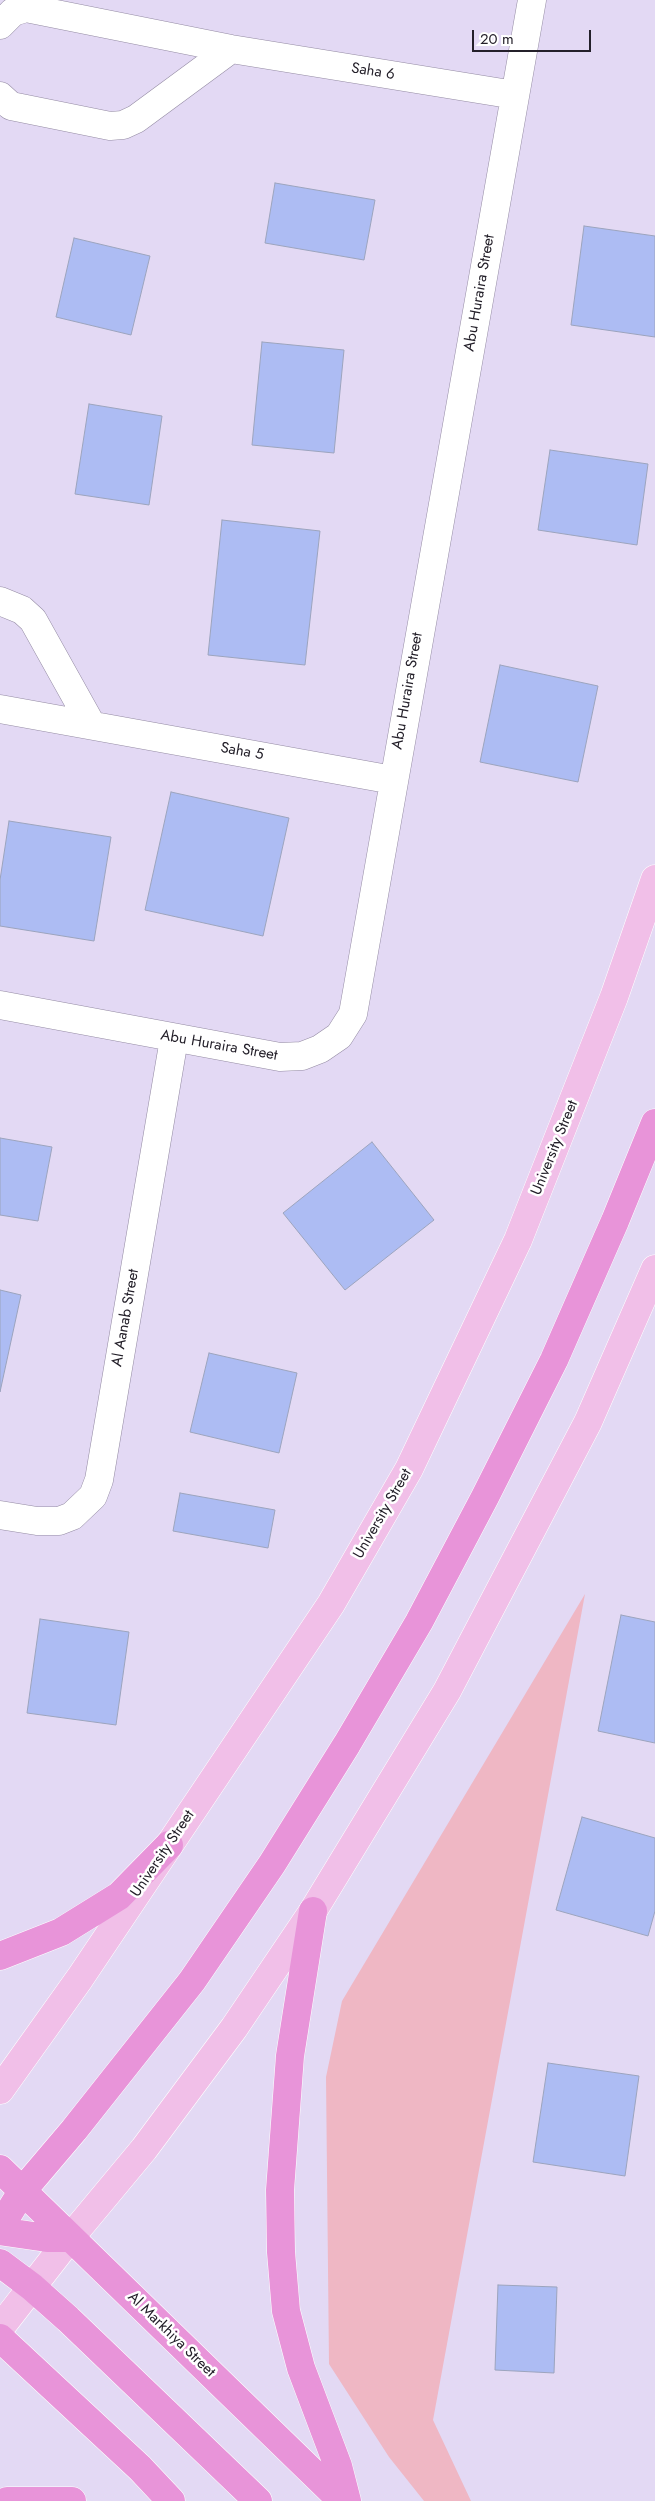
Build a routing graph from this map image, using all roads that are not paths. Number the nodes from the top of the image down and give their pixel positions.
1 (532, 0) edge
2 (0, 25) edge
3 (231, 48) junction
4 (515, 95) junction
5 (0, 96) edge
6 (0, 601) edge
7 (0, 710) edge
8 (91, 724) junction
9 (392, 780) junction
10 (655, 879) edge
11 (0, 1006) edge
12 (174, 1039) junction
13 (655, 1123) edge
14 (655, 1269) edge
15 (0, 1514) edge
16 (170, 1845) junction
17 (314, 1911) junction
18 (0, 1956) edge
19 (0, 2090) edge
20 (0, 2168) edge
21 (23, 2190) junction
22 (0, 2227) edge
23 (0, 2232) edge
24 (70, 2238) junction
25 (0, 2263) edge
26 (32, 2287) junction
27 (0, 2328) edge
28 (0, 2338) edge
29 (7, 2501) edge
30 (72, 2501) edge
31 (171, 2501) edge
32 (258, 2501) edge
33 (342, 2501) edge
34 (347, 2501) edge

1 - 4 street, Abu Huraira Street
2 - 3 street, Saha 6
3 - 4 street, Saha 6
3 - 5 street
4 - 9 street, Abu Huraira Street
6 - 8 street
7 - 8 street, Saha 5
8 - 9 street, Saha 5
9 - 12 street, Abu Huraira Street
10 - 16 main road, University Street
11 - 12 street, Abu Huraira Street
12 - 15 street, Al Aanab Street
13 - 21 highway
14 - 17 main road
16 - 18 highway
16 - 19 main road, University Street
17 - 24 main road
17 - 34 highway
20 - 21 highway, Al Markhiya Street
21 - 22 highway
21 - 24 highway, Al Markhiya Street
23 - 24 highway
24 - 26 main road
24 - 33 highway, Al Markhiya Street
25 - 26 highway
26 - 27 main road
26 - 32 highway
28 - 31 highway
29 - 30 highway

